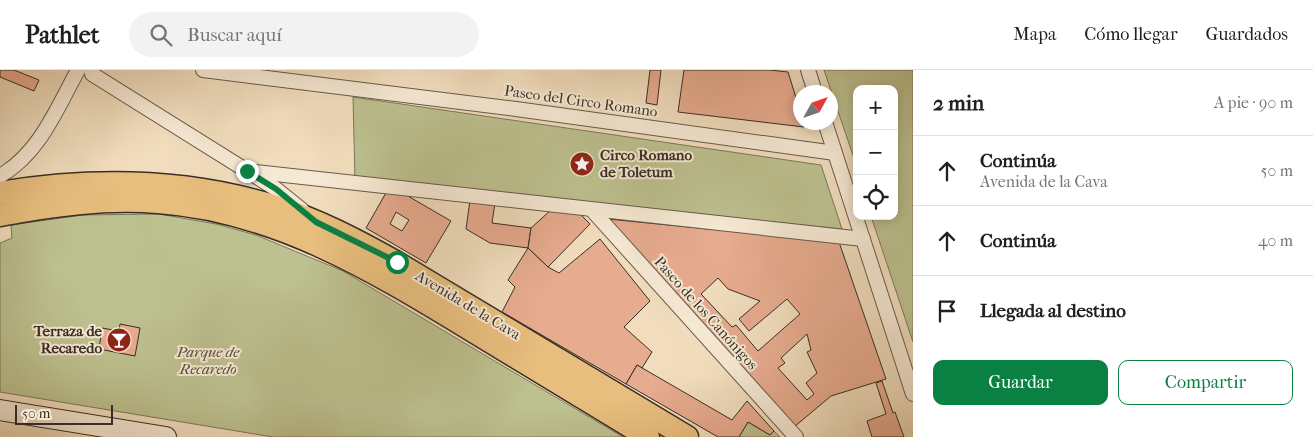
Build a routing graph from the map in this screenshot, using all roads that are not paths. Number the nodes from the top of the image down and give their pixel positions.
1 (78, 70) edge
2 (91, 70) edge
3 (203, 70) edge
4 (808, 70) edge
5 (813, 85) edge
6 (828, 130) edge
7 (835, 153) junction
8 (247, 171) junction
9 (0, 176) edge
10 (0, 193) edge
11 (592, 210) junction
12 (0, 215) edge
13 (316, 222) junction
14 (863, 239) junction
15 (913, 394) edge
16 (0, 410) edge
17 (166, 437) edge
18 (648, 437) edge
19 (687, 437) edge
20 (796, 437) edge

1 - 9 street
2 - 8 street
3 - 7 street, Paseo del Circo Romano
4 - 5 street
6 - 7 street
7 - 14 street
8 - 11 street
8 - 13 street
10 - 13 main road, Avenida de la Cava
11 - 14 street
11 - 20 street, Paseo de los Canónigos
12 - 18 main road, Avenida de la Cava
13 - 19 main road, Avenida de la Cava
14 - 15 street
16 - 17 street

